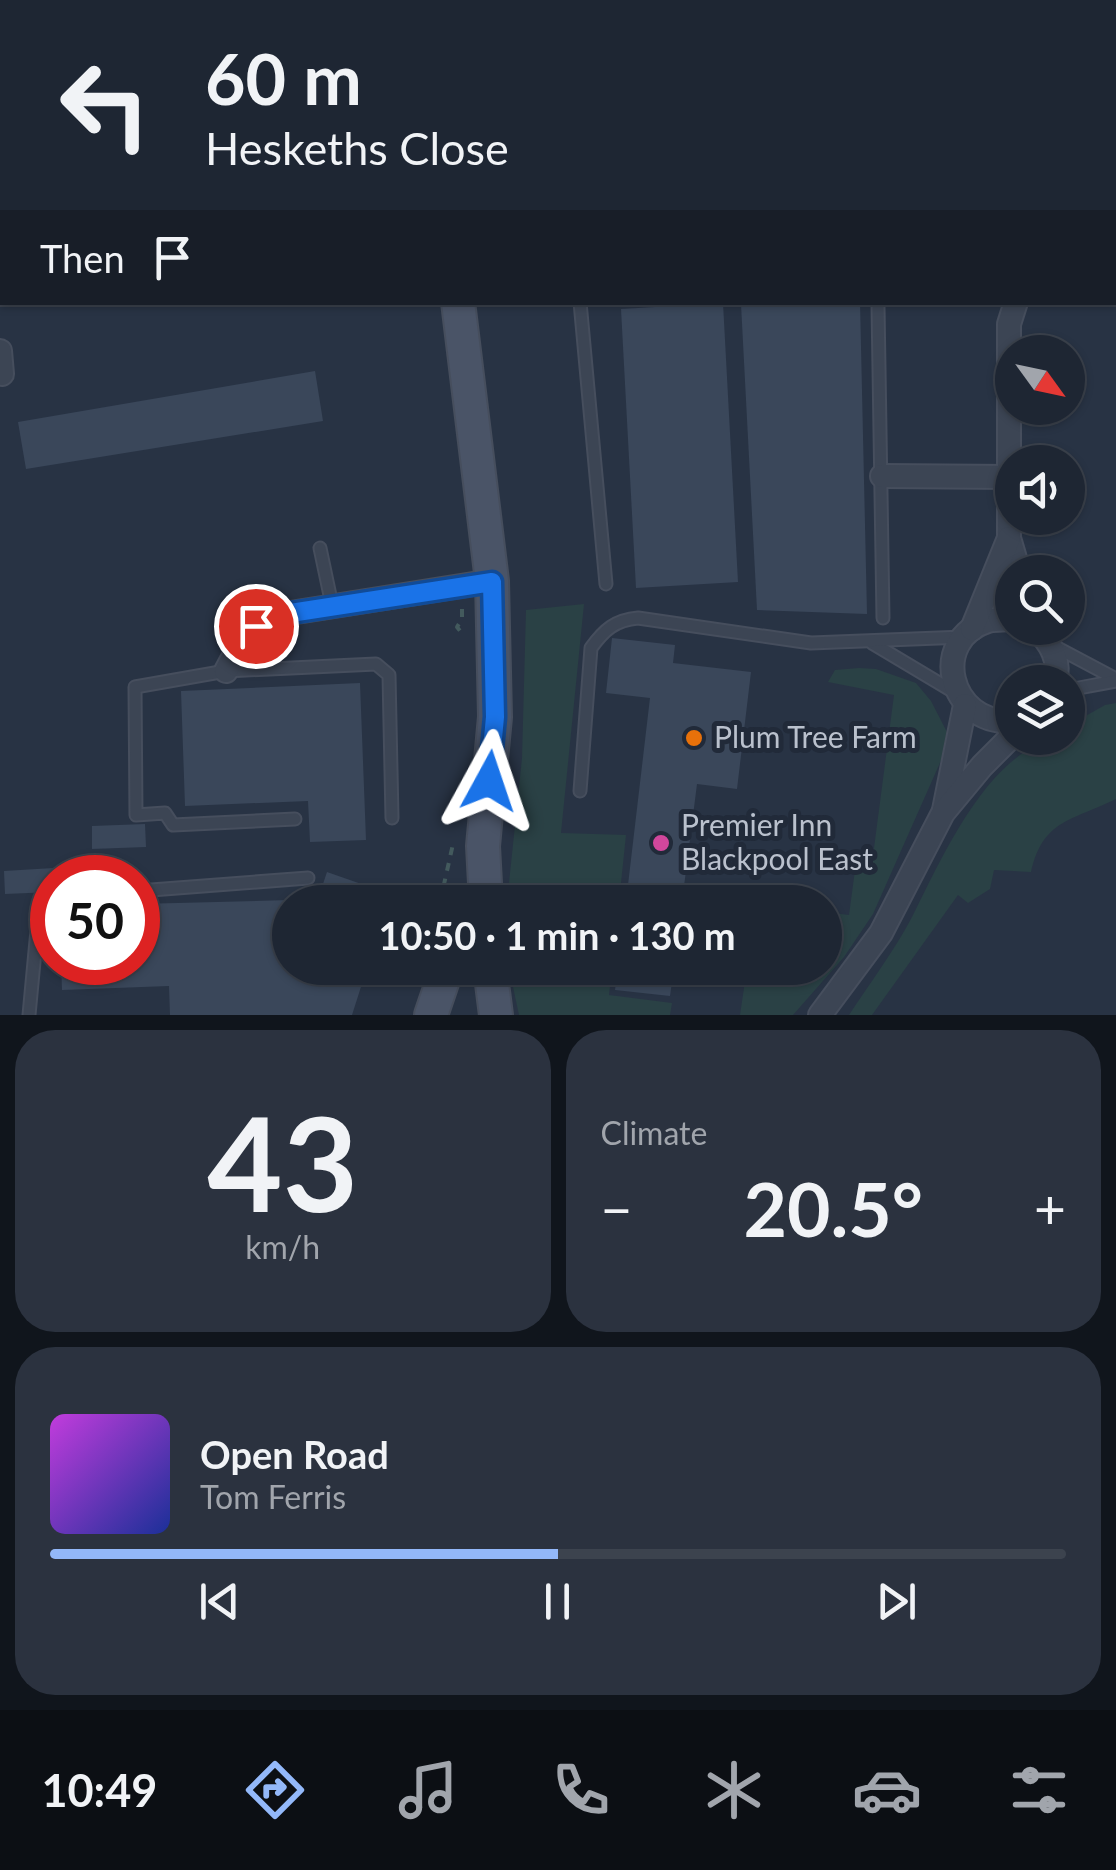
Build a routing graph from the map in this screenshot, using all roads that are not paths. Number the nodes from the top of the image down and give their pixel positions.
1 (458, 305) edge
2 (580, 305) edge
3 (878, 306) dead end
4 (1012, 313) edge
5 (1010, 445) edge
6 (882, 476) junction
7 (995, 476) edge
8 (1009, 535) edge
9 (1009, 538) junction
10 (320, 548) dead end
11 (1014, 555) edge
12 (492, 582) junction
13 (606, 584) dead end
14 (332, 605) junction
15 (883, 618) dead end
16 (995, 620) edge
17 (968, 633) junction
18 (871, 643) junction
19 (1061, 645) edge
20 (226, 671) junction
21 (1116, 680) edge
22 (1085, 686) edge
23 (962, 700) junction
24 (995, 722) edge
25 (995, 753) edge
26 (580, 792) dead end
27 (943, 813) junction
28 (392, 818) dead end
29 (295, 819) dead end
30 (484, 846) junction
31 (308, 878) dead end
32 (471, 885) edge
33 (485, 885) edge
34 (160, 889) edge
35 (32, 985) edge
36 (441, 985) edge
37 (492, 985) edge
38 (29, 1015) edge
39 (431, 1015) edge
40 (496, 1015) edge
41 (820, 1015) edge

1 - 12 main road
2 - 13 lane
3 - 6 lane
4 - 5 street
6 - 7 street
6 - 15 lane
8 - 9 street
9 - 11 street
9 - 17 street
10 - 14 lane
12 - 14 street
12 - 30 main road
14 - 20 street
16 - 17 street
17 - 18 lane
17 - 23 street
18 - 23 lane
18 - 26 lane
19 - 21 lane
20 - 28 lane
20 - 29 lane
21 - 22 lane
23 - 24 street
23 - 27 street
25 - 27 street
27 - 41 street
30 - 32 main road
30 - 33 main road
31 - 34 lane
35 - 38 lane
36 - 39 main road
37 - 40 main road

